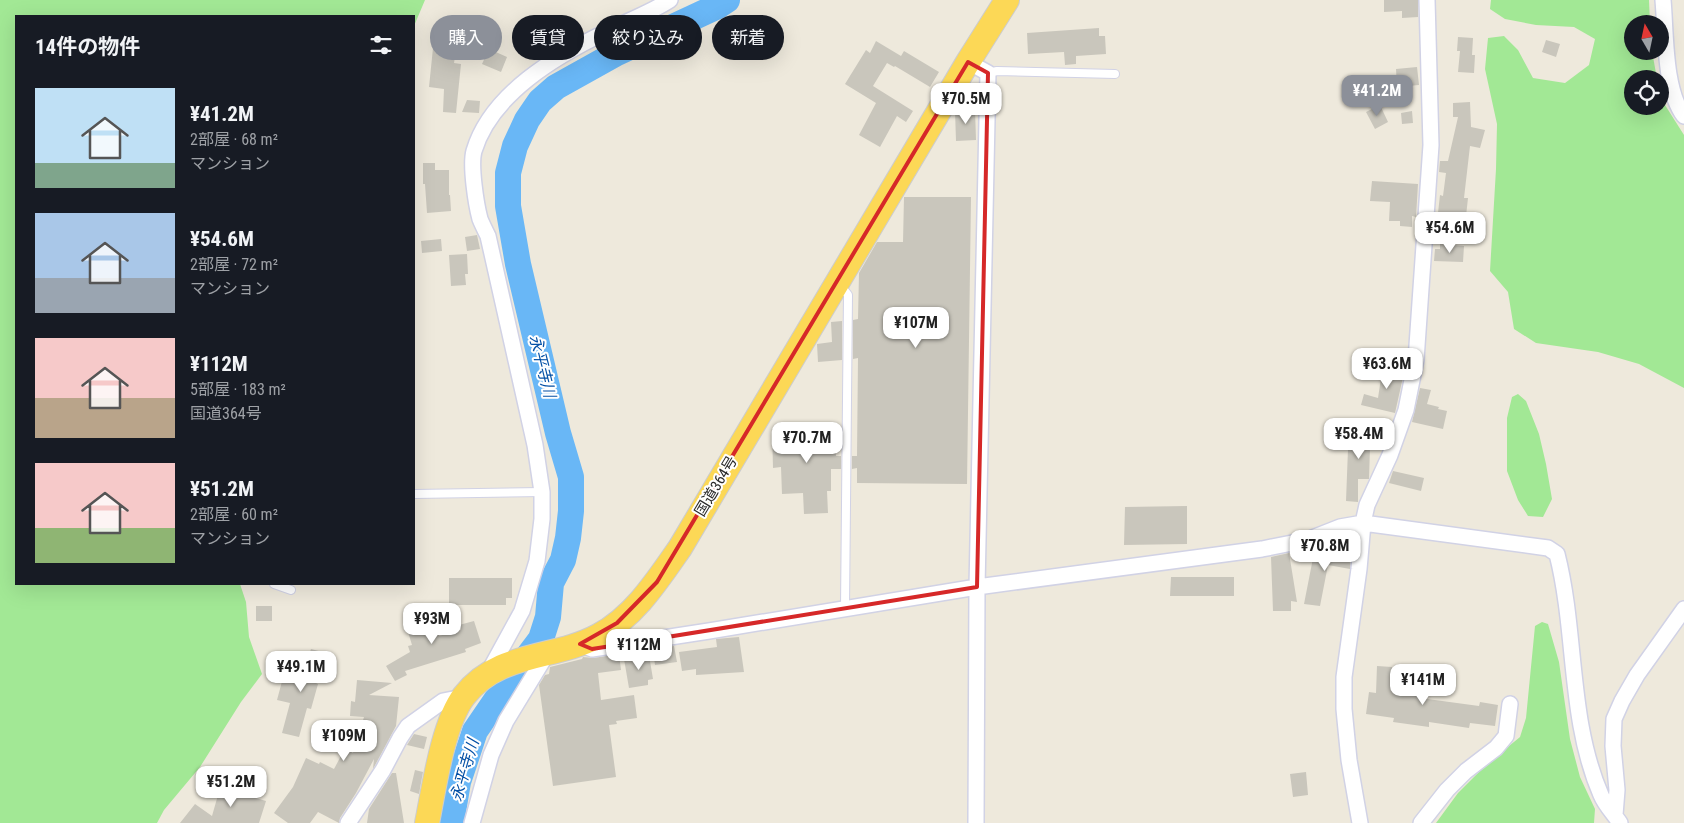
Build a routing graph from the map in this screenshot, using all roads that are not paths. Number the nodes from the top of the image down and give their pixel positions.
1 (670, 0) edge
2 (1007, 0) edge
3 (1427, 0) edge
4 (1663, 0) edge
5 (978, 68) junction
6 (1115, 74) dead end
7 (1684, 116) edge
8 (838, 282) junction
9 (542, 492) junction
10 (415, 494) edge
11 (1362, 523) junction
12 (277, 585) edge
13 (977, 587) junction
14 (291, 590) dead end
15 (845, 609) junction
16 (1684, 609) edge
17 (580, 644) junction
18 (545, 653) junction
19 (492, 672) junction
20 (463, 697) junction
21 (1510, 704) dead end
22 (1618, 819) edge
23 (348, 823) edge
24 (427, 823) edge
25 (472, 823) edge
26 (976, 823) edge
27 (1360, 823) edge
28 (1421, 823) edge

1 - 9 street
2 - 5 highway, 国道364号
3 - 11 street
4 - 7 street
5 - 6 lane
5 - 8 highway, 国道364号
5 - 13 street
8 - 15 lane
8 - 17 highway, 国道364号
9 - 10 lane
9 - 19 street
11 - 13 street
11 - 22 street
11 - 27 street
12 - 14 lane
13 - 15 street
13 - 26 street
15 - 17 street
16 - 22 street
17 - 18 highway, 国道364号
18 - 19 highway, 国道364号
18 - 25 street
19 - 20 highway, 国道364号
20 - 23 street
20 - 24 highway, 国道364号
21 - 28 street

